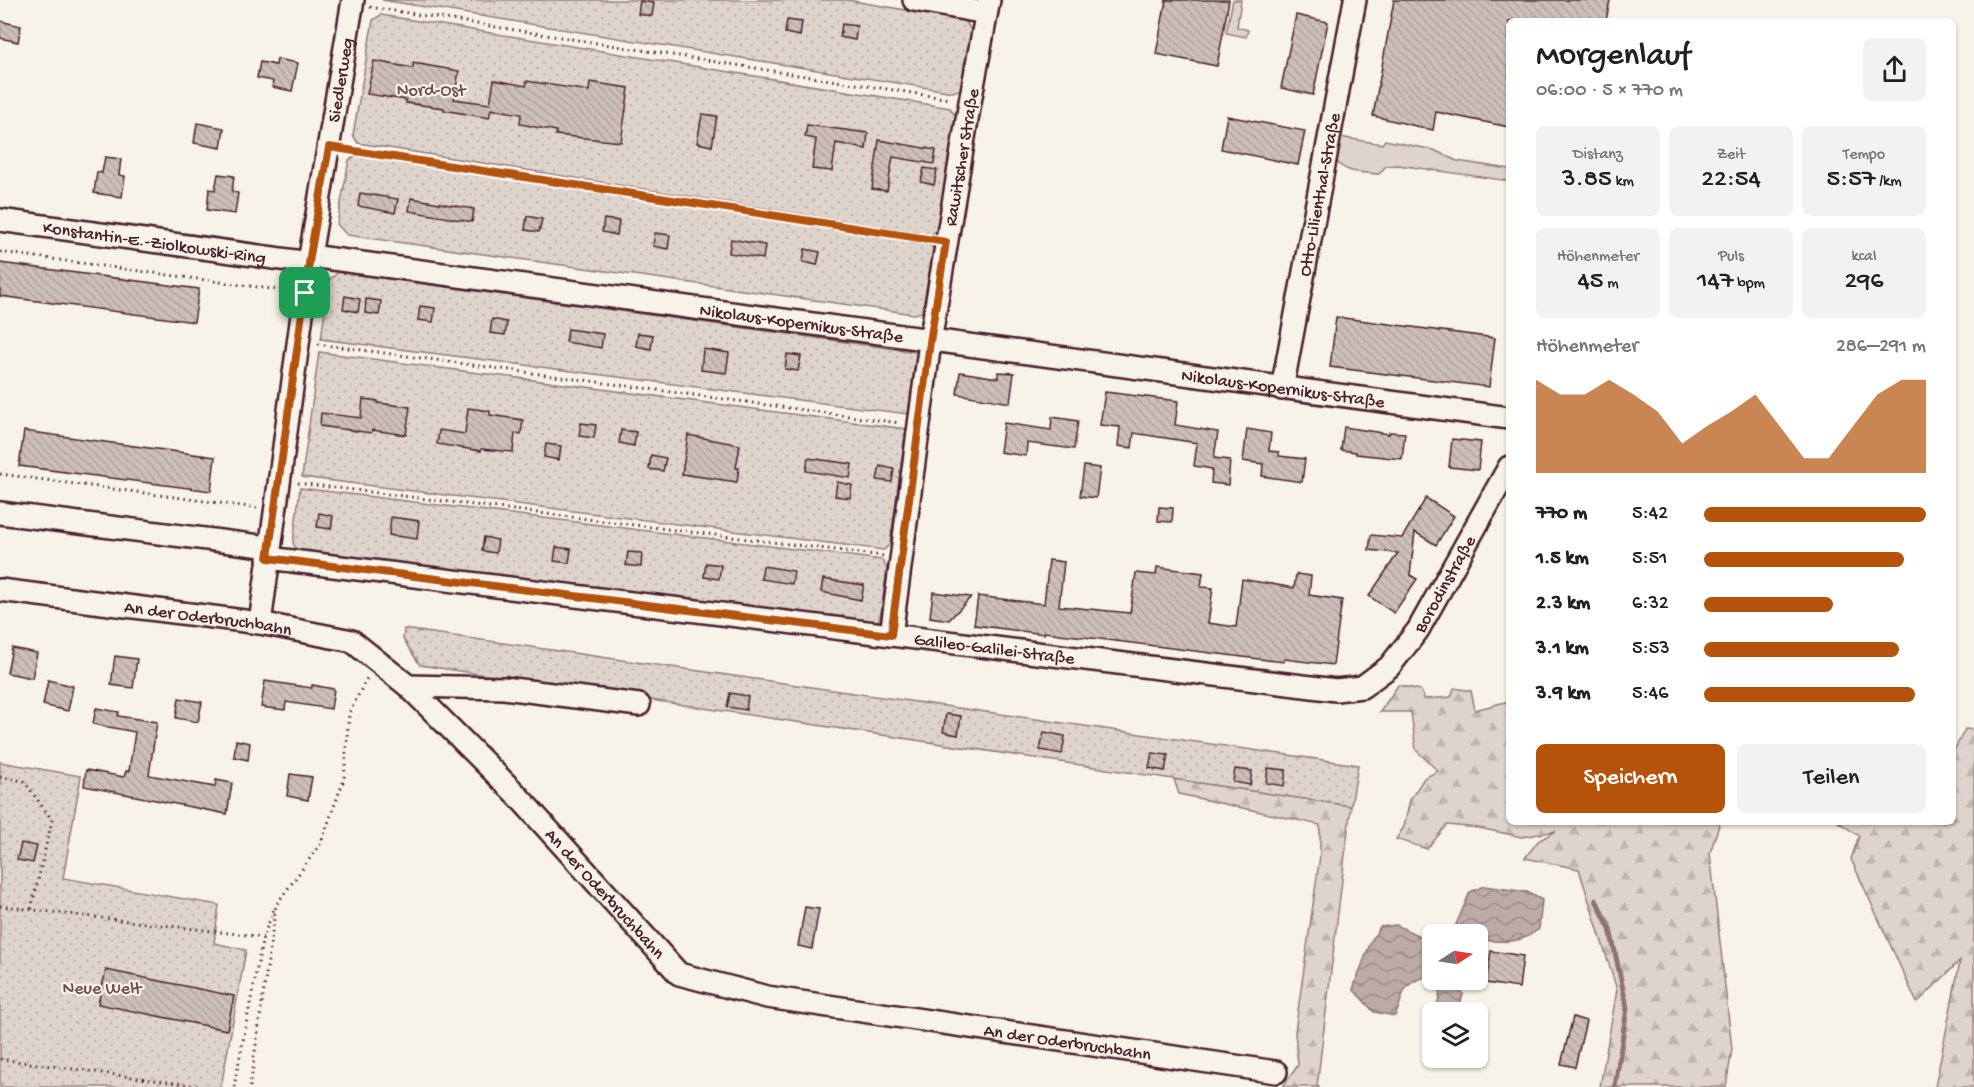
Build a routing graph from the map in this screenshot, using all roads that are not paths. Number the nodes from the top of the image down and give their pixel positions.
1 (914, 0) edge
2 (1354, 0) edge
3 (353, 2) edge
4 (988, 7) edge
5 (0, 220) edge
6 (310, 260) junction
7 (930, 342) junction
8 (1282, 388) junction
9 (1506, 418) edge
10 (1506, 472) edge
11 (0, 513) edge
12 (269, 552) junction
13 (0, 590) edge
14 (260, 623) junction
15 (891, 635) junction
16 (408, 686) junction
17 (1362, 687) joint
18 (639, 705) dead end
19 (1276, 1072) dead end

1 - 4 street
2 - 8 street, Otto-Lilienthal-Straße
3 - 6 street, Siedlerweg
4 - 7 street, Rawitscher Straße
5 - 6 street, Konstantin-E.-Ziolkowski-Ring
6 - 7 street, Nikolaus-Kopernikus-Straße
6 - 12 street, Siedlerweg
7 - 8 street, Nikolaus-Kopernikus-Straße
7 - 15 street, Rawitscher Straße
8 - 9 street, Nikolaus-Kopernikus-Straße
10 - 17 street, Borodinstraße
11 - 12 street
12 - 14 street, Siedlerweg
12 - 15 street, Galileo-Galilei-Straße
13 - 14 street, An der Oderbruchbahn
14 - 16 street, An der Oderbruchbahn
15 - 17 street, Galileo-Galilei-Straße
16 - 18 street
16 - 19 street, An der Oderbruchbahn

